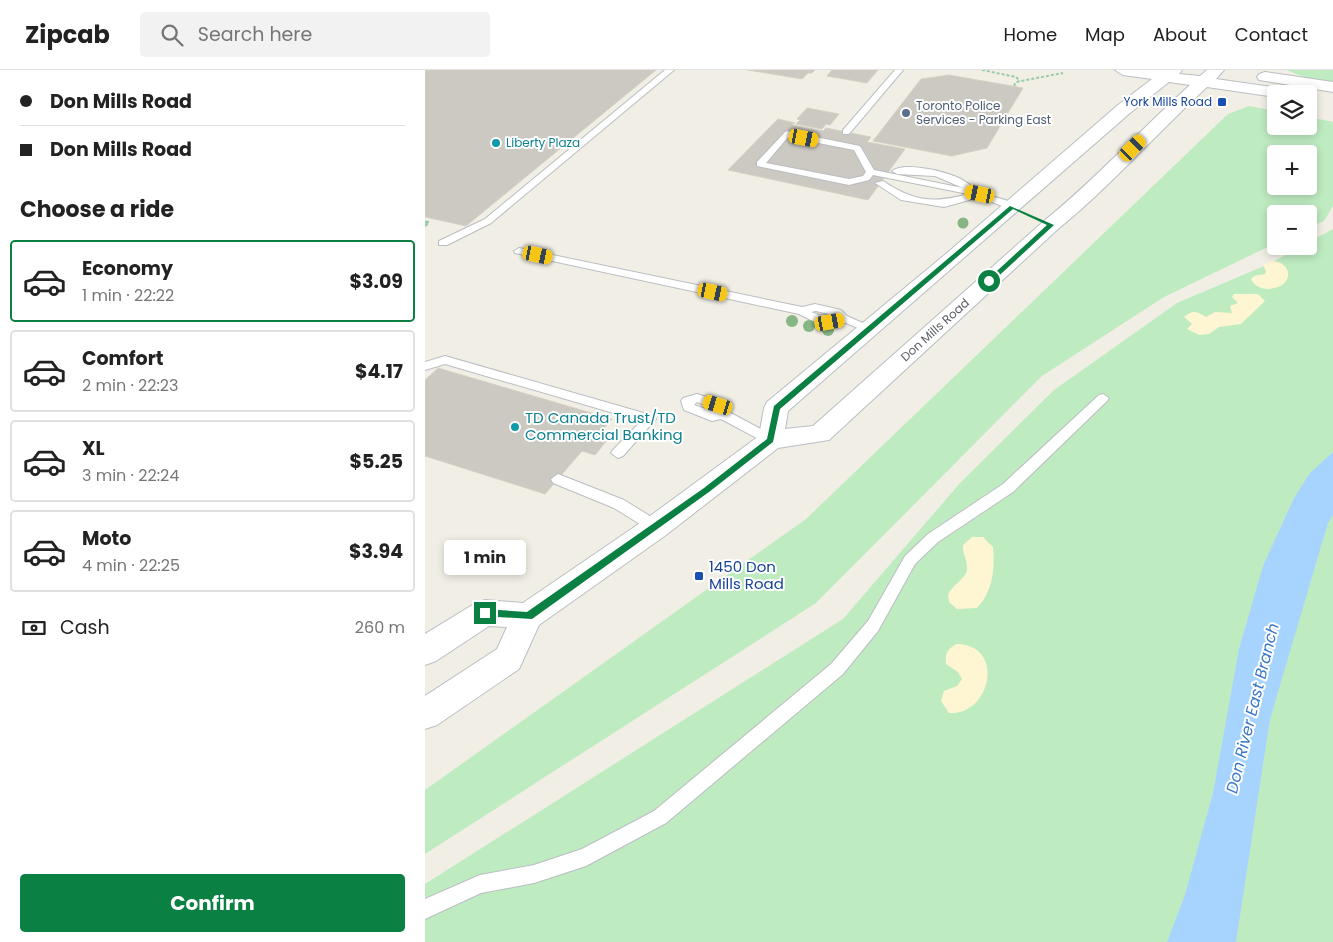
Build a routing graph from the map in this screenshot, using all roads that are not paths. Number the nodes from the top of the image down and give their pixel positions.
1 (670, 70) edge
2 (899, 70) edge
3 (1123, 70) edge
4 (1170, 73) edge
5 (1213, 74) edge
6 (1333, 87) edge
7 (1267, 89) edge
8 (1317, 98) edge
9 (1333, 100) edge
10 (846, 132) dead end
11 (871, 172) junction
12 (887, 172) dead end
13 (879, 183) dead end
14 (980, 194) junction
15 (1032, 216) junction
16 (443, 243) dead end
17 (519, 251) dead end
18 (891, 339) junction
19 (425, 366) edge
20 (1103, 398) dead end
21 (722, 414) dead end
22 (771, 440) junction
23 (618, 453) dead end
24 (558, 480) dead end
25 (656, 527) junction
26 (529, 616) junction
27 (425, 651) edge
28 (425, 714) edge
29 (425, 909) edge

1 - 16 lane
2 - 10 lane
3 - 4 main road
4 - 5 main road
4 - 15 main road, Don Mills Road
5 - 6 main road
5 - 7 main road
5 - 15 main road, Don Mills Road
8 - 9 main road
11 - 11 lane
11 - 14 lane
12 - 14 lane
13 - 14 lane
14 - 15 lane
15 - 18 main road, Don Mills Road
15 - 18 main road, Don Mills Road
17 - 18 lane
18 - 22 main road, Don Mills Road
18 - 22 main road, Don Mills Road
19 - 23 lane
20 - 29 lane
21 - 22 lane
22 - 25 main road
24 - 25 lane
25 - 26 main road
26 - 27 main road
26 - 28 main road

